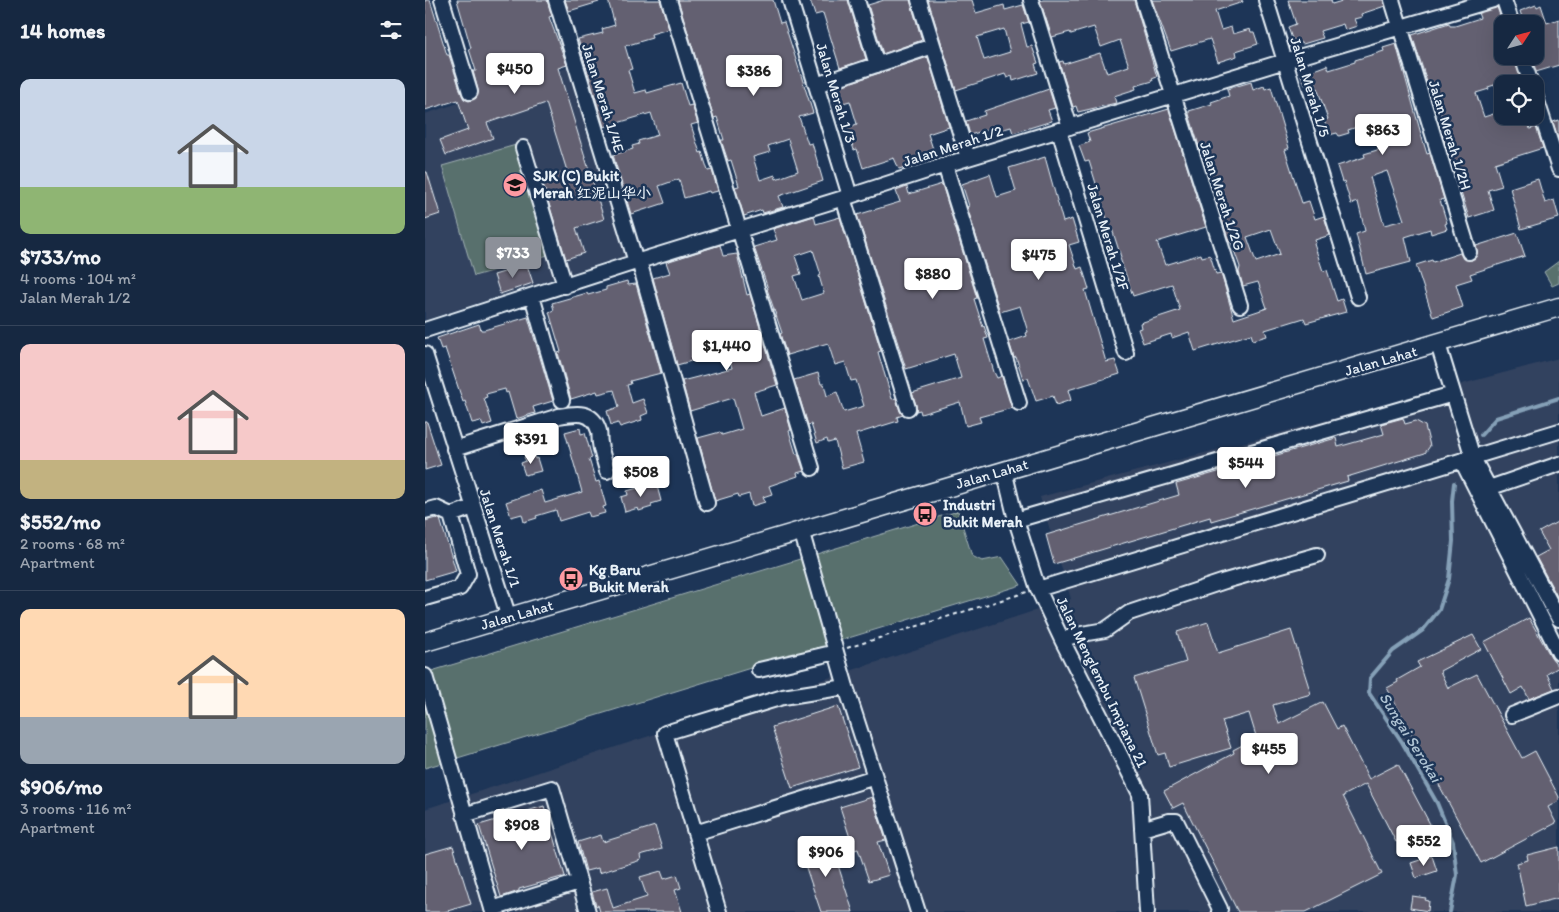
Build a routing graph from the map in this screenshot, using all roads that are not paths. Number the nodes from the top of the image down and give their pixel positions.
1 (442, 0) edge
2 (556, 0) edge
3 (669, 0) edge
4 (790, 0) edge
5 (857, 0) edge
6 (919, 0) edge
7 (1031, 0) edge
8 (1143, 0) edge
9 (1266, 0) edge
10 (1392, 0) edge
11 (1493, 0) edge
12 (1504, 0) edge
13 (1509, 15) edge
14 (1400, 27) junction
15 (933, 46) junction
16 (1285, 61) junction
17 (877, 64) junction
18 (816, 85) junction
19 (470, 92) dead end
20 (1172, 96) junction
21 (1544, 123) edge
22 (1064, 128) junction
23 (523, 148) dead end
24 (968, 158) junction
25 (945, 164) junction
26 (1559, 169) edge
27 (847, 197) junction
28 (740, 230) junction
29 (1469, 252) dead end
30 (638, 262) junction
31 (565, 286) junction
32 (532, 296) junction
33 (1358, 297) dead end
34 (1240, 305) dead end
35 (1559, 307) edge
36 (425, 330) edge
37 (1438, 344) junction
38 (1125, 353) dead end
39 (425, 354) edge
40 (1453, 394) junction
41 (562, 400) dead end
42 (1019, 403) dead end
43 (908, 408) dead end
44 (1559, 431) edge
45 (454, 449) junction
46 (1468, 460) junction
47 (1559, 464) edge
48 (812, 468) dead end
49 (607, 470) dead end
50 (1004, 470) junction
51 (1489, 488) junction
52 (707, 503) dead end
53 (473, 507) junction
54 (425, 511) edge
55 (451, 515) junction
56 (1016, 520) junction
57 (801, 530) junction
58 (1317, 555) dead end
59 (1038, 589) junction
60 (425, 598) edge
61 (509, 618) junction
62 (1559, 619) edge
63 (1062, 640) junction
64 (425, 642) edge
65 (836, 652) junction
66 (1559, 653) edge
67 (759, 670) dead end
68 (425, 676) edge
69 (846, 687) junction
70 (1559, 696) edge
71 (1513, 715) dead end
72 (875, 777) junction
73 (464, 814) junction
74 (1142, 829) junction
75 (695, 833) junction
76 (579, 882) junction
77 (492, 911) edge
78 (588, 912) edge
79 (719, 912) edge
80 (918, 912) edge
81 (1147, 912) edge
82 (1219, 912) edge

1 - 19 street
2 - 30 street, Jalan Merah 1/4E
3 - 28 street
4 - 18 street, Jalan Merah 1/3
5 - 17 street
6 - 15 street
7 - 22 street, Jalan Merah 1/2F
8 - 20 street, Jalan Merah 1/2G
9 - 16 street, Jalan Merah 1/5
10 - 14 street, Jalan Merah 1/2H
11 - 14 street, Jalan Merah 1/2
12 - 13 street
14 - 16 street, Jalan Merah 1/2
14 - 29 street, Jalan Merah 1/2H
15 - 17 street
15 - 24 street
16 - 20 street, Jalan Merah 1/2
16 - 33 street, Jalan Merah 1/5
17 - 18 street
18 - 27 street, Jalan Merah 1/3
20 - 22 street, Jalan Merah 1/2
20 - 34 street, Jalan Merah 1/2G
21 - 26 street
22 - 24 street, Jalan Merah 1/2
22 - 38 street, Jalan Merah 1/2F
23 - 31 street
24 - 25 street, Jalan Merah 1/2
25 - 27 street, Jalan Merah 1/2
25 - 42 street
27 - 28 street, Jalan Merah 1/2
27 - 43 street, Jalan Merah 1/3
28 - 30 street, Jalan Merah 1/2
28 - 48 street
30 - 31 street, Jalan Merah 1/2
30 - 52 street, Jalan Merah 1/4E
31 - 32 street, Jalan Merah 1/2
32 - 36 street, Jalan Merah 1/2
32 - 41 street
35 - 37 main road, Jalan Lahat
37 - 40 street
37 - 50 main road, Jalan Lahat
39 - 45 street, Jalan Merah 1/1
40 - 46 street
40 - 56 street
44 - 46 street
45 - 49 street
45 - 53 street, Jalan Merah 1/1
46 - 51 street
46 - 59 street
46 - 66 street
47 - 51 street
50 - 56 street, Jalan Menglembu Impiana 21
50 - 57 main road, Jalan Lahat
51 - 62 street
53 - 55 street
53 - 61 street, Jalan Merah 1/1
54 - 55 street
55 - 60 street
56 - 59 street, Jalan Menglembu Impiana 21
57 - 61 main road, Jalan Lahat
57 - 65 street
58 - 63 street
59 - 63 street, Jalan Menglembu Impiana 21
61 - 64 main road, Jalan Lahat
63 - 74 street, Jalan Menglembu Impiana 21
65 - 67 street
65 - 69 street
68 - 73 street
69 - 72 street
69 - 75 street
70 - 71 street
72 - 75 street
72 - 80 street
73 - 76 street
73 - 77 street
74 - 81 street, Jalan Menglembu Impiana 21
74 - 82 street
75 - 79 street
76 - 77 street
76 - 78 street

